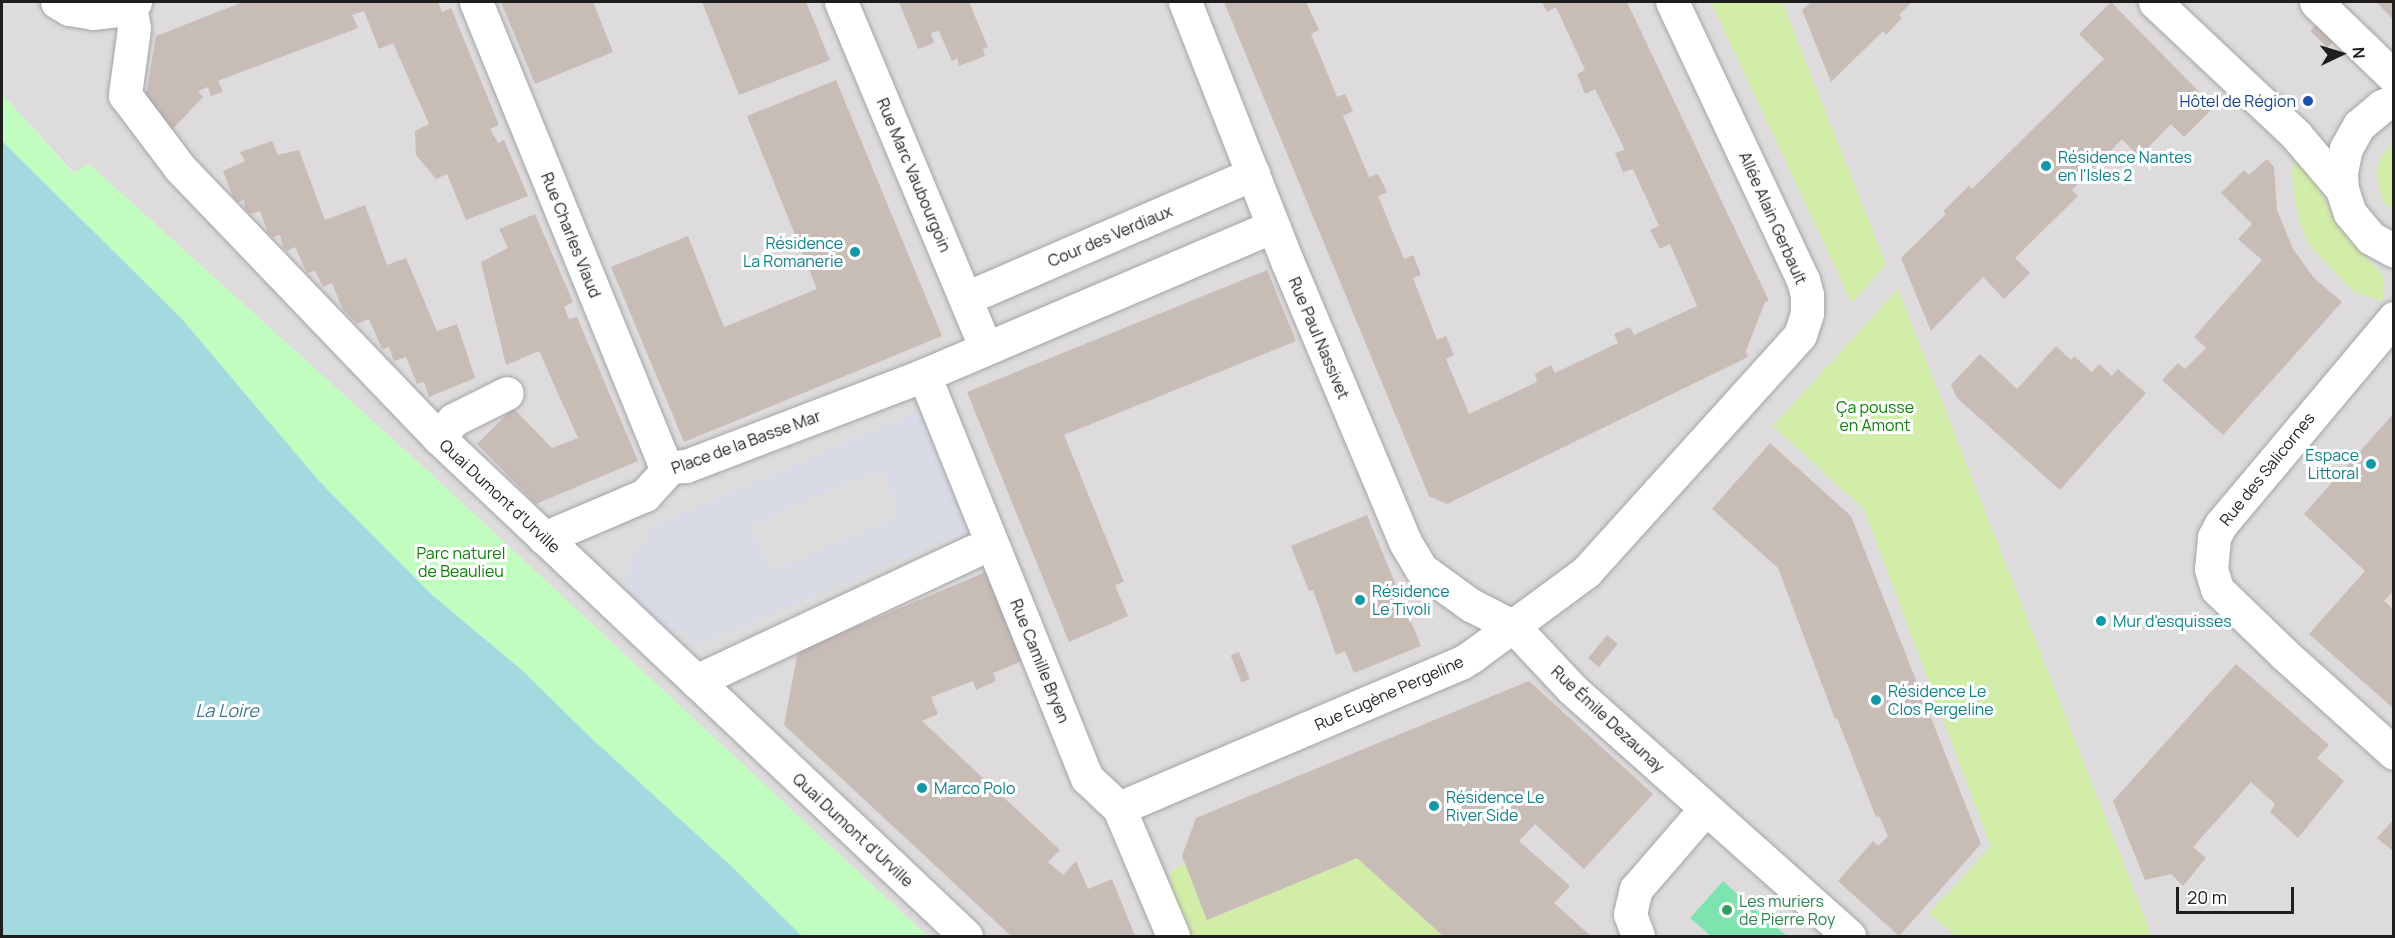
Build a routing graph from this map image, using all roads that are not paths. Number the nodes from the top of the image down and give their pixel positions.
1 (57, 2) edge
2 (476, 2) edge
3 (841, 2) edge
4 (1185, 2) edge
5 (1672, 2) edge
6 (2155, 2) edge
7 (2316, 2) edge
8 (133, 3) edge
9 (2394, 77) edge
10 (2394, 101) edge
11 (1253, 174) junction
12 (2342, 189) junction
13 (1273, 226) junction
14 (2394, 251) edge
15 (966, 298) junction
16 (2394, 318) edge
17 (986, 348) junction
18 (924, 375) junction
19 (507, 393) dead end
20 (1724, 419) joint
21 (439, 438) junction
22 (669, 467) junction
23 (544, 538) junction
24 (973, 552) dead end
25 (1514, 627) junction
26 (696, 681) junction
27 (2394, 753) edge
28 (1119, 808) junction
29 (1705, 809) junction
30 (966, 936) edge
31 (1173, 936) edge
32 (1638, 936) edge
33 (1849, 936) edge

1 - 8 street
2 - 22 street, Rue Charles Viaud
3 - 15 street, Rue Marc Vaubourgoin
4 - 11 street, Rue Paul Nassivet
5 - 20 street, Allée Alain Gerbault
6 - 12 street
7 - 9 street
8 - 21 street, Quai Dumont d'Urville
10 - 12 street
11 - 13 street, Rue Paul Nassivet
11 - 15 street, Cour des Verdiaux
12 - 14 street
13 - 17 street
13 - 25 street, Rue Paul Nassivet
15 - 17 street, Rue Marc Vaubourgoin
16 - 27 street, Rue des Salicornes
17 - 18 street
18 - 22 street, Place de la Basse Mar
18 - 28 street, Rue Camille Bryen
19 - 21 street
20 - 25 street, Rue Eugène Pergeline
21 - 23 street, Quai Dumont d'Urville
22 - 23 street, Place de la Basse Mar
23 - 26 street, Quai Dumont d'Urville
24 - 26 street
25 - 28 street, Rue Eugène Pergeline
25 - 29 street, Rue Émile Dezaunay
26 - 30 street, Quai Dumont d'Urville
28 - 31 street, Rue Camille Bryen
29 - 32 street
29 - 33 street, Rue Émile Dezaunay

